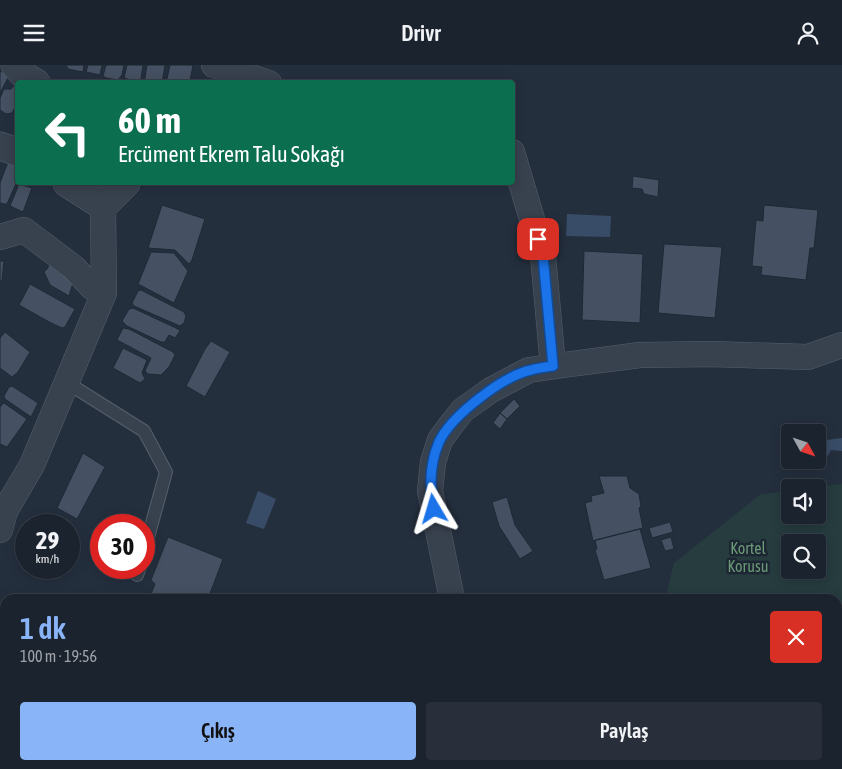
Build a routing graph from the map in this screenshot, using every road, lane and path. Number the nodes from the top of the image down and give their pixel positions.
1 (14, 65) edge
2 (214, 65) edge
3 (31, 80) edge
4 (260, 80) edge
5 (0, 146) edge
6 (15, 151) edge
7 (515, 162) edge
8 (70, 185) edge
9 (124, 185) edge
10 (103, 206) junction
11 (0, 237) edge
12 (104, 293) junction
13 (842, 345) edge
14 (553, 366) junction
15 (66, 383) junction
16 (154, 514) edge
17 (2, 520) edge
18 (451, 594) edge

1 - 3 street
2 - 4 street
5 - 6 street
7 - 14 street
8 - 10 street
9 - 10 street
10 - 12 street
11 - 12 street
12 - 15 street
13 - 14 street
14 - 18 street
15 - 16 lane
15 - 17 street

